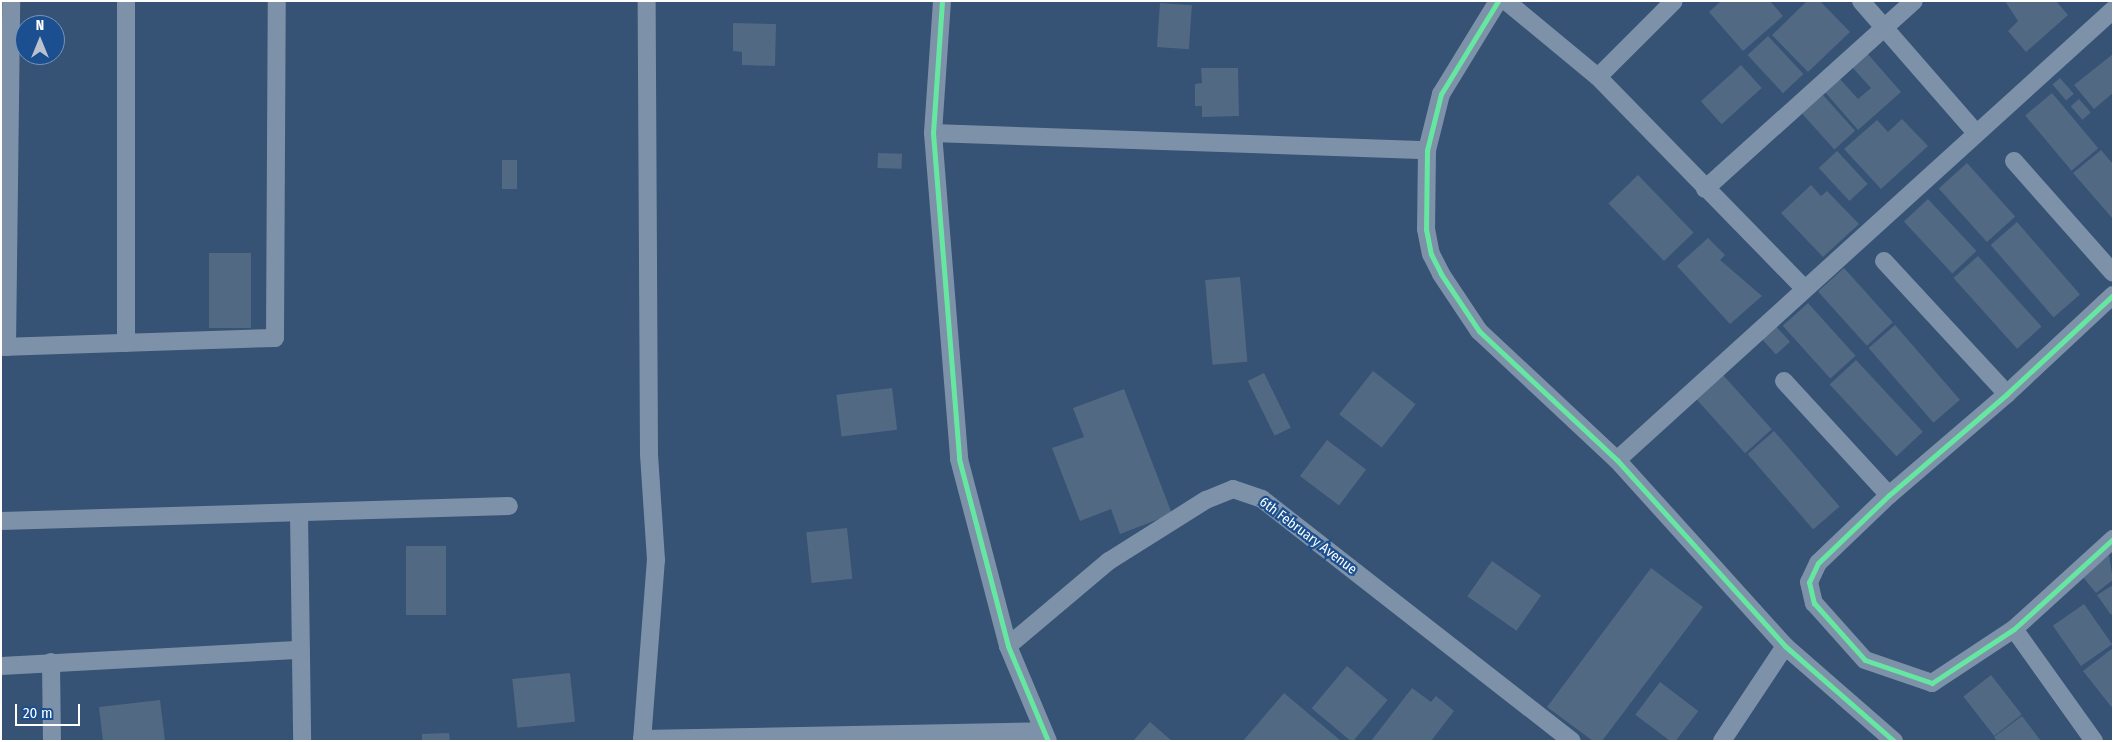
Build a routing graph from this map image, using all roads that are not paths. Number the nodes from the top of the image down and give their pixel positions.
1 (10, 1) edge
2 (126, 1) edge
3 (276, 1) edge
4 (647, 1) edge
5 (942, 1) edge
6 (1498, 1) edge
7 (1506, 1) edge
8 (1674, 1) edge
9 (1861, 1) edge
10 (1914, 1) edge
11 (2113, 10) edge
12 (1885, 27) junction
13 (1598, 77) junction
14 (5, 130) edge
15 (1976, 133) junction
16 (934, 134) junction
17 (1427, 150) junction
18 (2014, 161) dead end
19 (1705, 189) junction
20 (1884, 261) dead end
21 (2113, 273) edge
22 (1803, 287) junction
23 (2113, 295) edge
24 (126, 343) junction
25 (4, 347) edge
26 (1784, 380) dead end
27 (2007, 394) junction
28 (1617, 460) junction
29 (1889, 495) junction
30 (509, 506) dead end
31 (299, 514) junction
32 (1, 522) edge
33 (2113, 539) edge
34 (2014, 629) junction
35 (1008, 646) junction
36 (1785, 646) junction
37 (301, 650) junction
38 (51, 662) junction
39 (1, 666) edge
40 (1046, 736) edge
41 (642, 740) edge
42 (52, 741) edge
43 (302, 741) edge
44 (1572, 741) edge
45 (1722, 741) edge
46 (1894, 741) edge
47 (2094, 741) edge

1 - 14 street
2 - 24 street
3 - 24 street
4 - 41 street
5 - 16 street
6 - 17 street
7 - 13 street
8 - 13 street
9 - 12 street
10 - 12 street
11 - 15 street
12 - 15 street
12 - 19 street
13 - 19 street
14 - 25 street
15 - 22 street
16 - 17 street
16 - 35 street
17 - 28 street
18 - 21 street
19 - 22 street
20 - 27 street
22 - 28 street
23 - 27 street
24 - 25 street
26 - 29 street
27 - 29 street
28 - 36 street
29 - 34 street
30 - 31 street
31 - 32 street
31 - 37 street
33 - 34 street
34 - 47 street
35 - 40 street
35 - 44 street, 6th February Avenue
36 - 45 street
36 - 46 street
37 - 38 street
37 - 43 street
38 - 39 street
38 - 42 street
40 - 41 street

